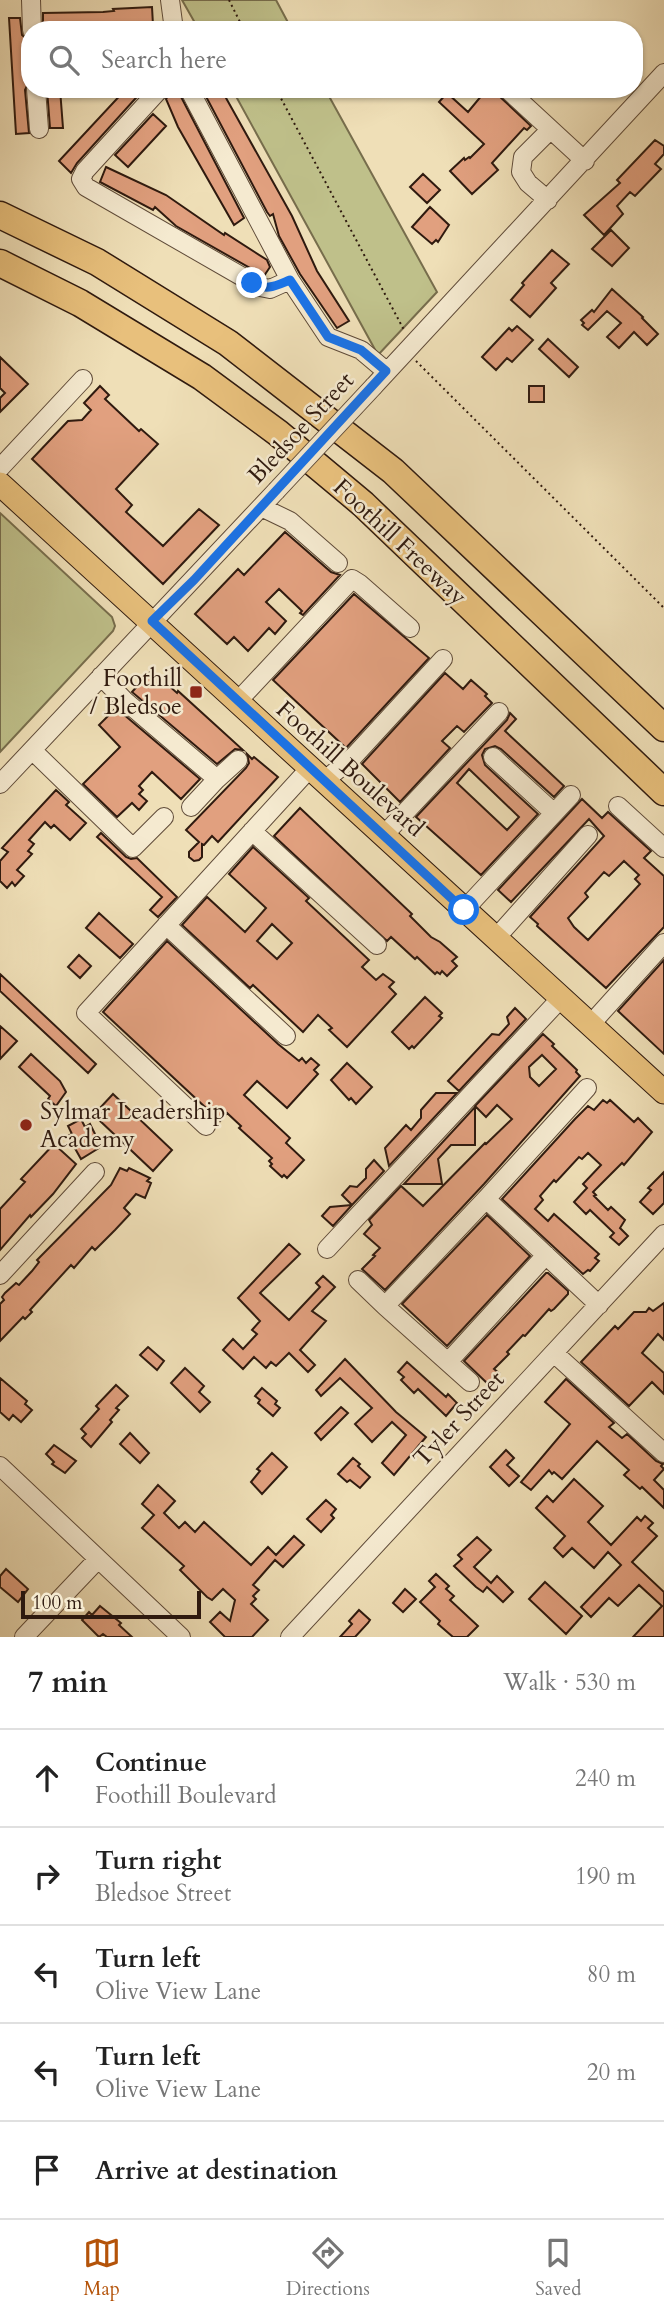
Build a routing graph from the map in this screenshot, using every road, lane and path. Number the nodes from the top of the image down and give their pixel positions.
1 (31, 0) edge
2 (170, 0) edge
3 (229, 0) edge
4 (32, 21) edge
5 (173, 21) edge
6 (240, 21) edge
7 (664, 73) edge
8 (658, 95) edge
9 (37, 98) edge
10 (152, 98) edge
11 (195, 98) edge
12 (281, 98) edge
13 (516, 98) edge
14 (39, 129) dead end
15 (550, 130) junction
16 (584, 161) junction
17 (548, 200) junction
18 (0, 215) edge
19 (0, 263) edge
20 (290, 280) junction
21 (410, 346) junction
22 (386, 371) junction
23 (83, 379) dead end
24 (0, 468) edge
25 (0, 484) edge
26 (261, 507) junction
27 (338, 563) dead end
28 (664, 608) edge
29 (152, 621) junction
30 (410, 628) dead end
31 (443, 659) dead end
32 (101, 676) junction
33 (237, 702) junction
34 (499, 712) dead end
35 (664, 728) edge
36 (32, 750) junction
37 (493, 757) dead end
38 (238, 760) dead end
39 (317, 774) junction
40 (217, 779) junction
41 (0, 784) edge
42 (664, 792) edge
43 (571, 795) dead end
44 (618, 806) dead end
45 (191, 807) dead end
46 (554, 813) junction
47 (164, 817) dead end
48 (252, 831) junction
49 (384, 835) junction
50 (588, 835) dead end
51 (664, 848) edge
52 (464, 910) junction
53 (166, 925) junction
54 (496, 938) junction
55 (664, 943) edge
56 (377, 945) dead end
57 (562, 997) junction
58 (590, 1025) junction
59 (286, 1035) dead end
60 (587, 1088) dead end
61 (664, 1093) edge
62 (206, 1126) dead end
63 (95, 1172) dead end
64 (486, 1199) junction
65 (664, 1234) edge
66 (327, 1249) dead end
67 (546, 1255) junction
68 (0, 1275) edge
69 (358, 1280) dead end
70 (599, 1305) junction
71 (385, 1306) junction
72 (554, 1353) junction
73 (448, 1363) junction
74 (470, 1382) dead end
75 (664, 1454) edge
76 (0, 1466) edge
77 (98, 1559) junction
78 (24, 1637) edge
79 (181, 1637) edge
80 (290, 1637) edge

1 - 4 street
2 - 5 street
3 - 6 path
7 - 8 street, Bledsoe Street
8 - 16 street, Bledsoe Street
9 - 14 street
10 - 20 street
11 - 20 street
12 - 21 path
13 - 15 street
15 - 16 street
15 - 17 street
16 - 17 street, Bledsoe Street
17 - 21 street, Bledsoe Street
18 - 35 highway, Foothill Freeway
19 - 42 highway, Foothill Freeway
20 - 22 street
21 - 22 street, Bledsoe Street
21 - 28 path
22 - 26 street, Bledsoe Street, bridge
23 - 24 street
25 - 29 main road, Foothill Boulevard
26 - 27 street
26 - 29 street, Bledsoe Street
29 - 32 street, Bledsoe Street
29 - 33 main road, Foothill Boulevard
30 - 33 street
31 - 39 street
32 - 36 street, Bledsoe Street
32 - 40 street
33 - 39 main road, Foothill Boulevard
34 - 49 street
36 - 41 street, Bledsoe Street
36 - 47 street
37 - 46 street
38 - 40 street
39 - 48 street
39 - 49 main road, Foothill Boulevard
40 - 45 street
43 - 46 street
44 - 51 street
46 - 52 street
48 - 53 street
48 - 56 street
49 - 52 main road, Foothill Boulevard
50 - 54 street
52 - 54 main road, Foothill Boulevard
53 - 59 street
53 - 62 street
54 - 57 main road, Foothill Boulevard
55 - 58 street
57 - 58 main road, Foothill Boulevard
57 - 66 street
58 - 61 main road, Foothill Boulevard
60 - 64 street
63 - 68 street
64 - 67 street
64 - 71 street
65 - 70 street, Tyler Street
67 - 70 street
67 - 73 street
69 - 71 street
70 - 72 street, Tyler Street
71 - 73 street
72 - 75 street
72 - 80 street, Tyler Street
73 - 74 street
76 - 77 street
77 - 78 street
77 - 79 street

